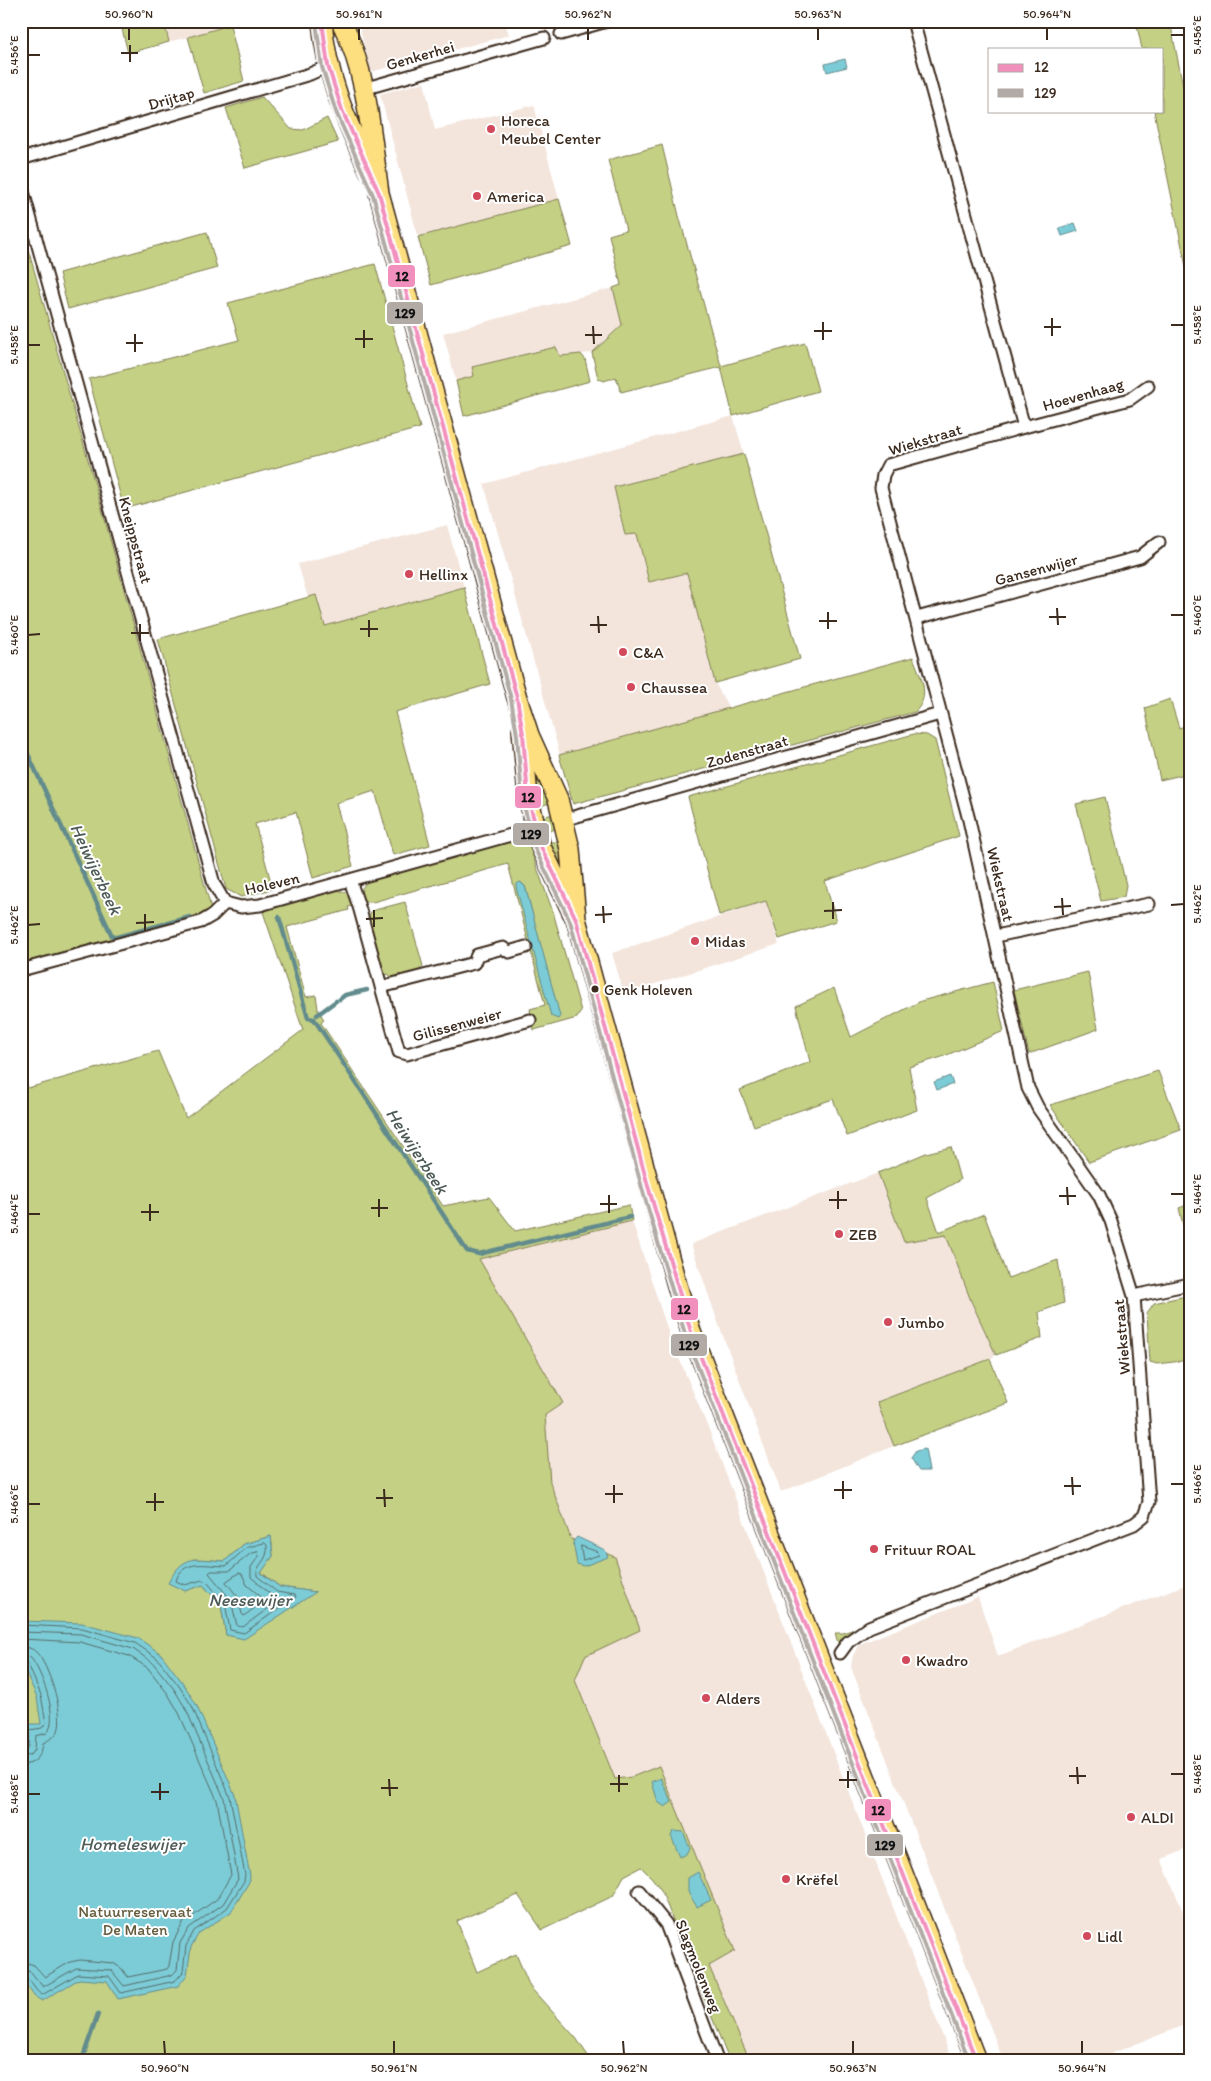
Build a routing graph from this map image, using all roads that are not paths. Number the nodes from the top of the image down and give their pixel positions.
1 (322, 21) edge
2 (341, 21) edge
3 (607, 21) edge
4 (912, 21) edge
5 (561, 34) dead end
6 (544, 38) dead end
7 (354, 57) junction
8 (328, 66) junction
9 (363, 89) junction
10 (338, 99) junction
11 (21, 159) edge
12 (21, 184) edge
13 (379, 193) junction
14 (1148, 386) dead end
15 (1024, 427) junction
16 (1159, 542) dead end
17 (917, 618) junction
18 (517, 698) junction
19 (940, 714) junction
20 (563, 820) junction
21 (536, 828) junction
22 (350, 880) junction
23 (225, 902) junction
24 (1149, 904) dead end
25 (576, 919) junction
26 (996, 936) junction
27 (526, 947) dead end
28 (21, 970) edge
29 (381, 987) junction
30 (530, 1020) dead end
31 (1190, 1284) edge
32 (1134, 1296) junction
33 (840, 1653) dead end
34 (639, 1892) dead end
35 (717, 2060) edge
36 (976, 2060) edge

1 - 8 main road
2 - 7 main road
3 - 5 street
4 - 15 street
6 - 9 street, Genkerhei
7 - 8 main road
7 - 9 main road
8 - 10 main road
8 - 11 street, Drijtap
9 - 10 main road
9 - 13 main road
10 - 13 main road
12 - 23 street, Kneippstraat
13 - 18 main road
14 - 15 street, Hoevenhaag
15 - 17 street, Wiekstraat
16 - 17 street, Gansenwijer
17 - 19 street, Wiekstraat
18 - 20 main road
18 - 21 main road
19 - 20 street, Zodenstraat
19 - 26 street, Wiekstraat
20 - 21 main road
20 - 25 main road
21 - 22 street, Holeven
21 - 25 main road
22 - 23 street, Holeven
22 - 29 street, Gilissenweier
23 - 28 street, Holeven
24 - 26 street
25 - 36 main road
26 - 32 street, Wiekstraat
27 - 29 street
29 - 30 street, Gilissenweier
31 - 32 street
32 - 33 street, Wiekstraat
34 - 35 street, Slagmolenweg

